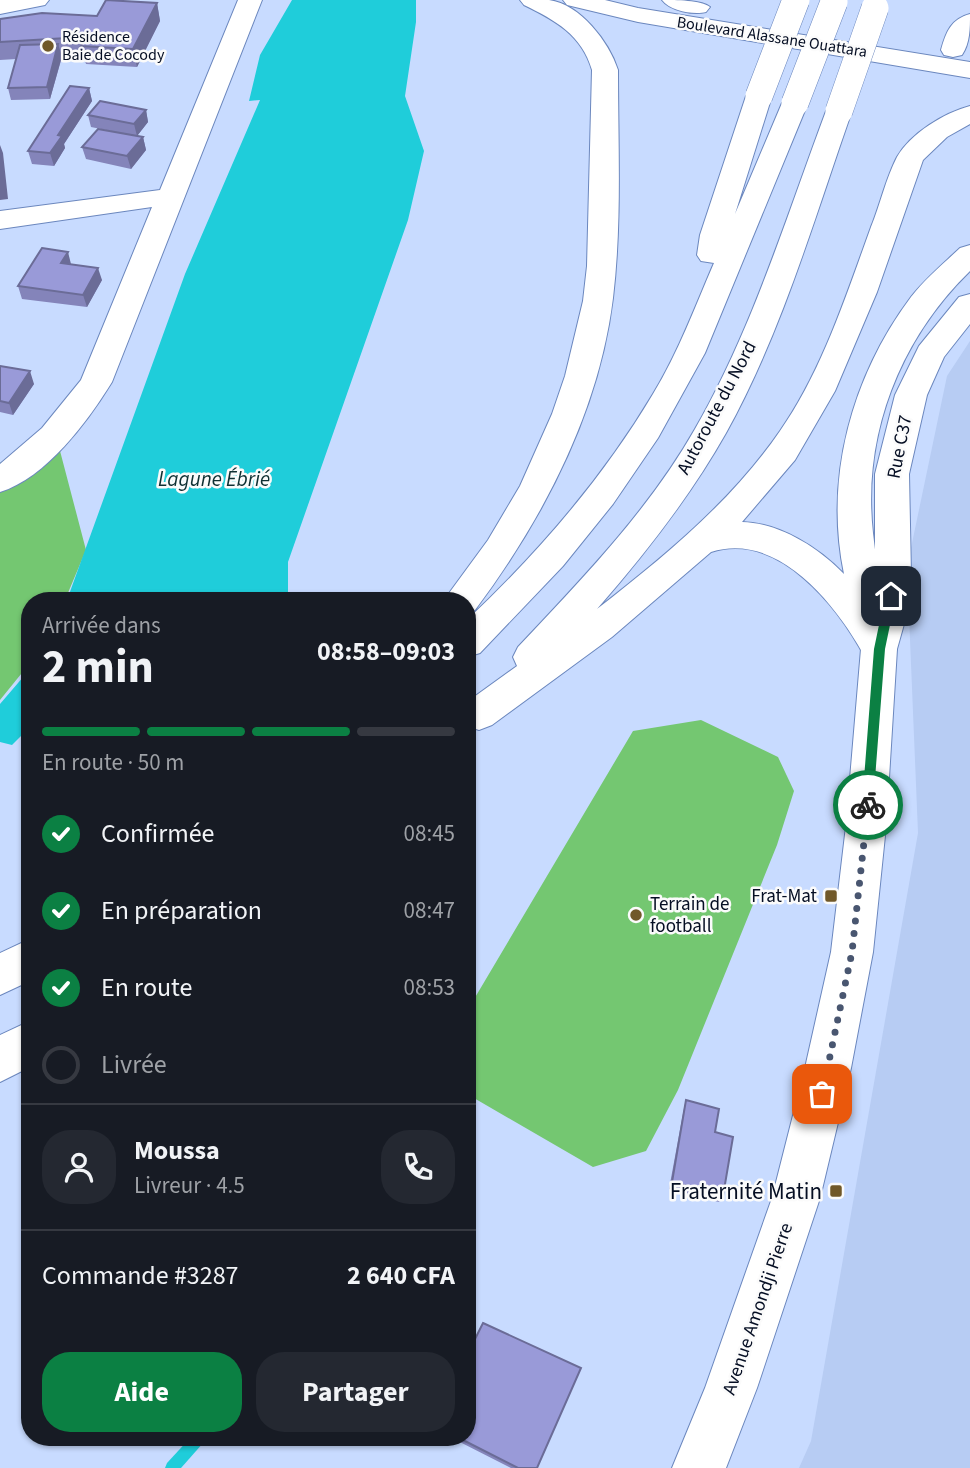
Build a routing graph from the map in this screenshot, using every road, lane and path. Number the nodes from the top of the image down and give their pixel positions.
1 (37, 0) edge
2 (250, 0) edge
3 (531, 0) edge
4 (575, 0) edge
5 (653, 0) edge
6 (674, 0) edge
7 (796, 0) edge
8 (834, 1) edge
9 (876, 4) edge
10 (0, 7) edge
11 (698, 7) junction
12 (970, 21) edge
13 (961, 52) edge
14 (970, 70) edge
15 (970, 114) edge
16 (168, 197) junction
17 (0, 220) edge
18 (970, 254) edge
19 (970, 304) edge
20 (699, 333) junction
21 (0, 480) edge
22 (699, 543) junction
23 (468, 592) edge
24 (476, 634) edge
25 (879, 649) junction
26 (476, 716) edge
27 (476, 717) edge
28 (21, 964) edge
29 (0, 975) edge
30 (21, 1047) edge
31 (0, 1060) edge
32 (699, 1468) edge

1 - 10 main road
2 - 16 main road
3 - 23 main road
4 - 14 main road, Boulevard Alassane Ouattara
5 - 11 main road
6 - 11 main road
7 - 20 main road, bridge
8 - 20 main road, bridge
9 - 26 main road, Autoroute du Nord, bridge
11 - 13 main road
12 - 13 main road
15 - 22 main road
16 - 17 main road
16 - 21 main road
18 - 25 main road
19 - 25 main road, Rue C37
20 - 24 main road
22 - 25 main road
22 - 27 main road
25 - 32 main road, Avenue Amondji Pierre
28 - 29 main road
30 - 31 main road

